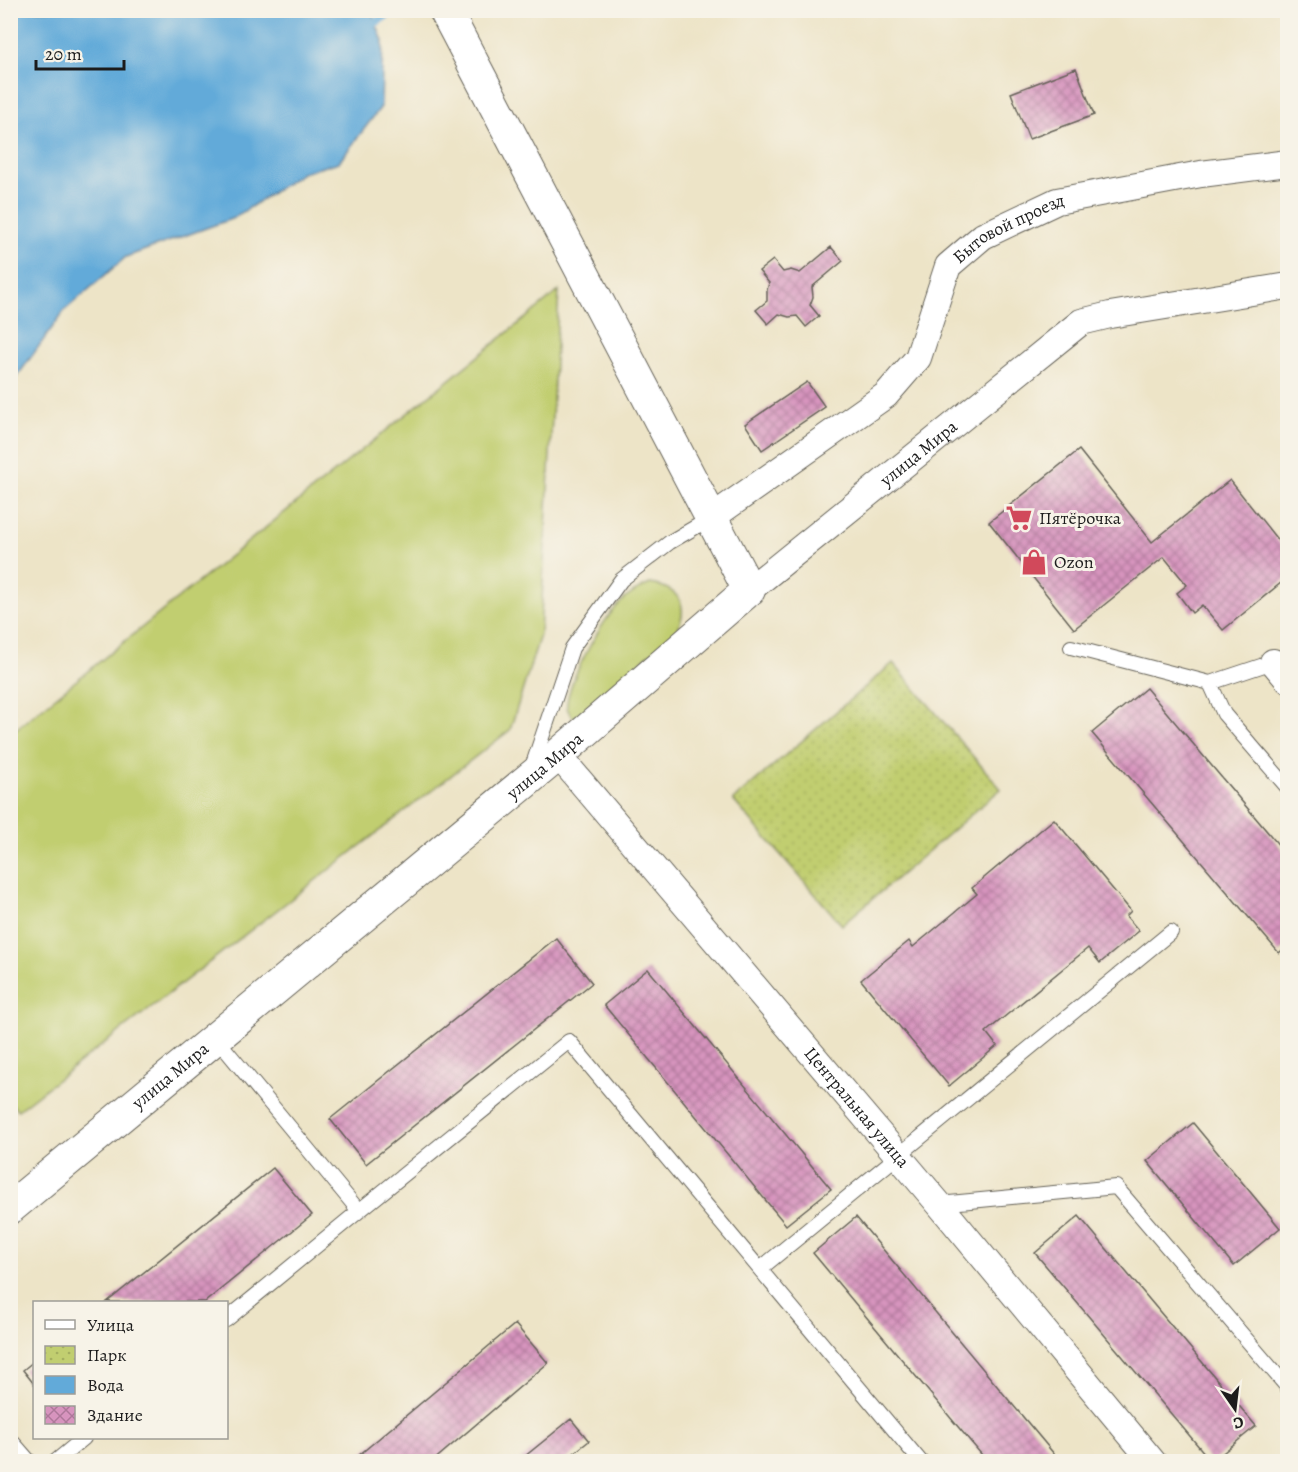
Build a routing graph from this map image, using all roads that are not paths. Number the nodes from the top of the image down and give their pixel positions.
1 (445, 10) edge
2 (1287, 163) edge
3 (1287, 286) edge
4 (711, 518) junction
5 (749, 590) junction
6 (1071, 647) dead end
7 (1282, 665) edge
8 (1210, 683) junction
9 (558, 755) junction
10 (528, 780) junction
11 (1287, 788) edge
12 (1171, 932) dead end
13 (216, 1038) junction
14 (897, 1155) junction
15 (939, 1204) junction
16 (10, 1208) edge
17 (359, 1211) junction
18 (760, 1269) junction
19 (228, 1318) edge
20 (1287, 1389) edge
21 (10, 1439) edge
22 (82, 1439) edge
23 (1287, 1455) edge
24 (30, 1461) edge
25 (55, 1461) edge
26 (921, 1461) edge
27 (1153, 1461) edge
28 (1280, 1461) edge

1 - 4 street
2 - 4 street, Бытовой проезд
3 - 5 street, улица Мира
4 - 5 street
4 - 10 lane
5 - 9 street, улица Мира
6 - 8 lane
7 - 8 lane
8 - 11 lane
9 - 10 street, улица Мира
9 - 14 street, Центральная улица
10 - 13 street, улица Мира
12 - 14 lane
13 - 16 street, улица Мира
13 - 17 lane
14 - 15 street, Центральная улица
14 - 18 lane
15 - 20 lane
15 - 27 street, Центральная улица
17 - 18 lane
17 - 19 lane
18 - 26 lane
21 - 24 lane
22 - 25 lane
23 - 28 lane

